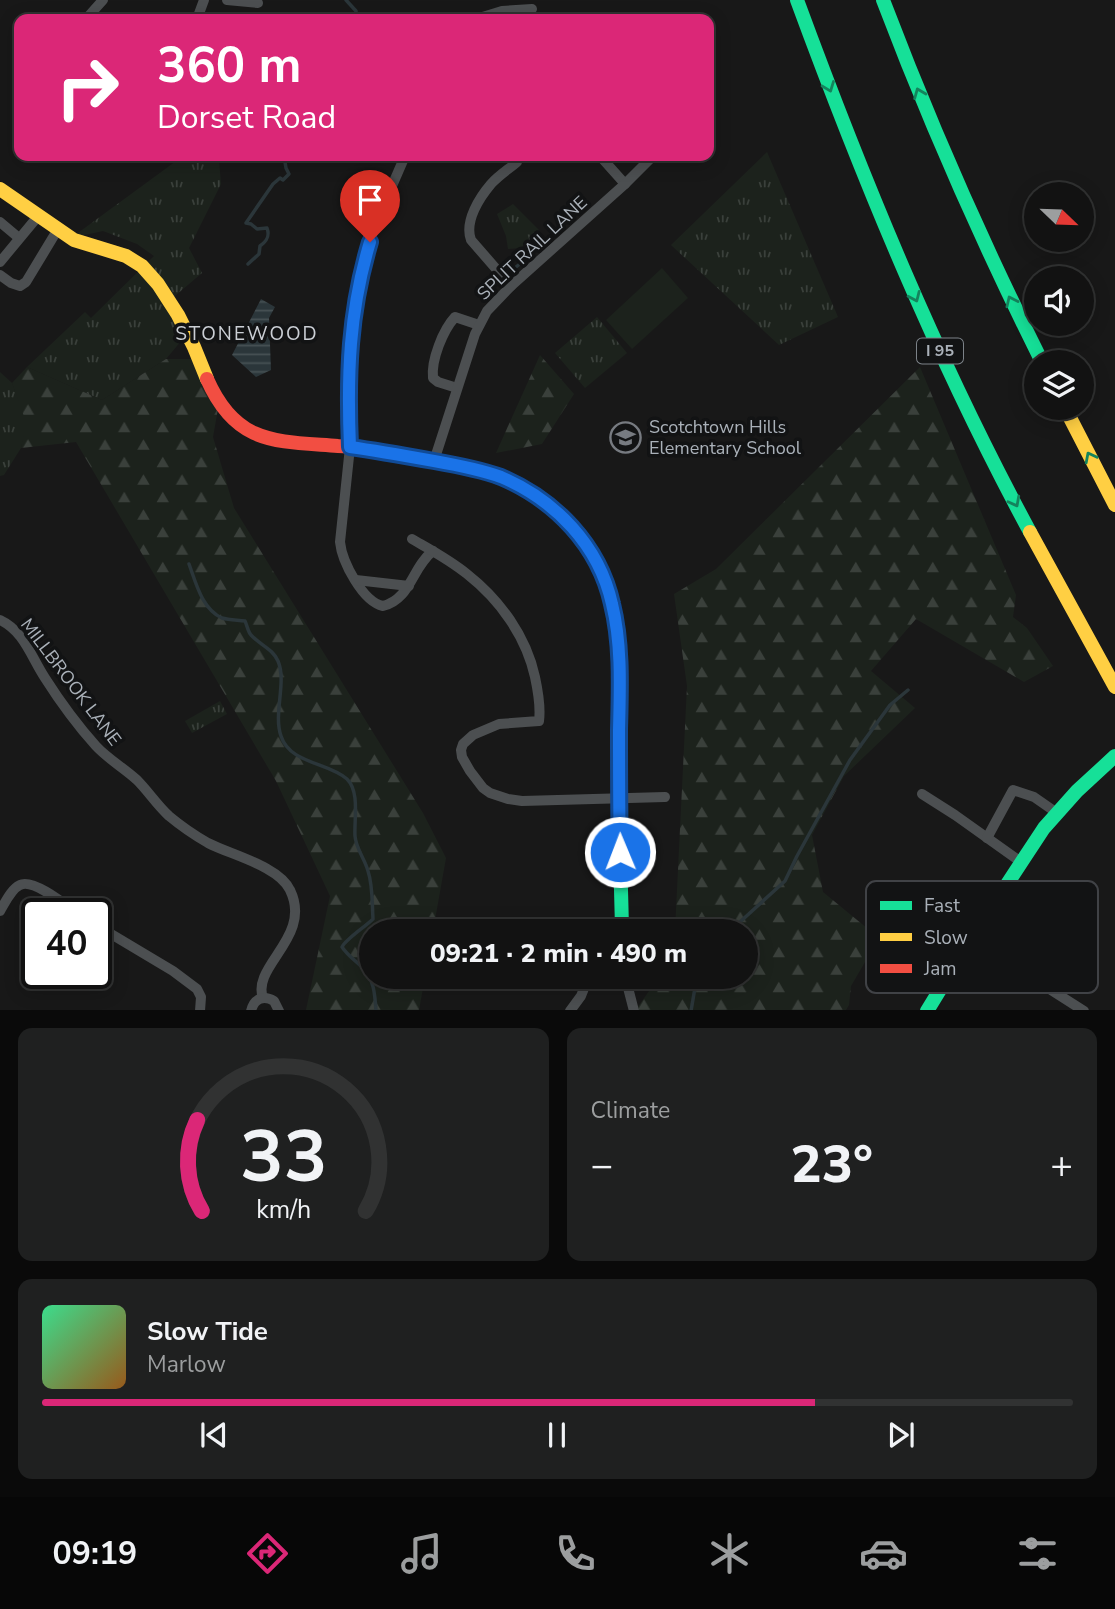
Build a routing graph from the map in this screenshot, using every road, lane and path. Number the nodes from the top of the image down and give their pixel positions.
1 (103, 0) edge
2 (227, 0) edge
3 (795, 0) edge
4 (883, 0) edge
5 (258, 3) dead end
6 (532, 9) dead end
7 (90, 14) edge
8 (492, 14) edge
9 (403, 161) edge
10 (604, 161) edge
11 (648, 161) edge
12 (517, 162) dead end
13 (625, 184) junction
14 (0, 189) edge
15 (39, 215) junction
16 (0, 222) edge
17 (58, 229) junction
18 (19, 238) junction
19 (0, 262) edge
20 (0, 275) edge
21 (510, 286) junction
22 (479, 325) junction
23 (1036, 350) edge
24 (457, 388) junction
25 (1071, 420) edge
26 (350, 447) junction
27 (433, 461) junction
28 (1115, 505) edge
29 (412, 539) dead end
30 (433, 551) junction
31 (356, 580) junction
32 (409, 586) junction
33 (0, 620) edge
34 (1115, 687) edge
35 (1115, 756) edge
36 (922, 794) dead end
37 (665, 797) dead end
38 (619, 800) junction
39 (1057, 813) junction
40 (988, 838) junction
41 (1021, 862) junction
42 (1009, 881) edge
43 (55, 898) edge
44 (0, 911) edge
45 (622, 919) edge
46 (112, 935) edge
47 (584, 989) edge
48 (628, 989) edge
49 (938, 993) edge
50 (1057, 993) edge
51 (263, 998) junction
52 (200, 1010) edge
53 (251, 1010) edge
54 (279, 1010) edge
55 (570, 1010) edge
56 (634, 1010) edge
57 (927, 1010) edge
58 (1084, 1010) edge

1 - 7 street
2 - 5 street
3 -> 34 main road, I 95
23 -> 4 main road
6 - 8 street
9 - 26 street
10 - 13 street
11 - 13 street, SPLIT RAIL LANE
12 - 21 street
13 - 21 street, SPLIT RAIL LANE
14 - 15 main road
15 - 17 main road
15 - 18 street
16 - 18 street
17 - 20 street
17 - 26 main road
18 - 19 street
21 - 22 street, SPLIT RAIL LANE
22 - 24 street, SPLIT RAIL LANE
22 - 24 street
24 - 27 street, SPLIT RAIL LANE
28 -> 25 main road
26 - 27 main road
26 - 31 street
27 - 38 main road
29 - 30 street
30 - 32 street
30 - 38 street
31 - 32 street
31 - 32 street
33 - 51 street, MILLBROOK LANE
35 - 39 main road
36 - 40 street
37 - 38 street
38 - 45 main road
39 - 40 street
39 - 41 main road
40 - 41 street
41 - 42 main road
43 - 44 street
46 - 52 street
47 - 55 street
48 - 56 street
49 - 57 main road
50 - 58 street
51 - 53 street
51 - 54 street

